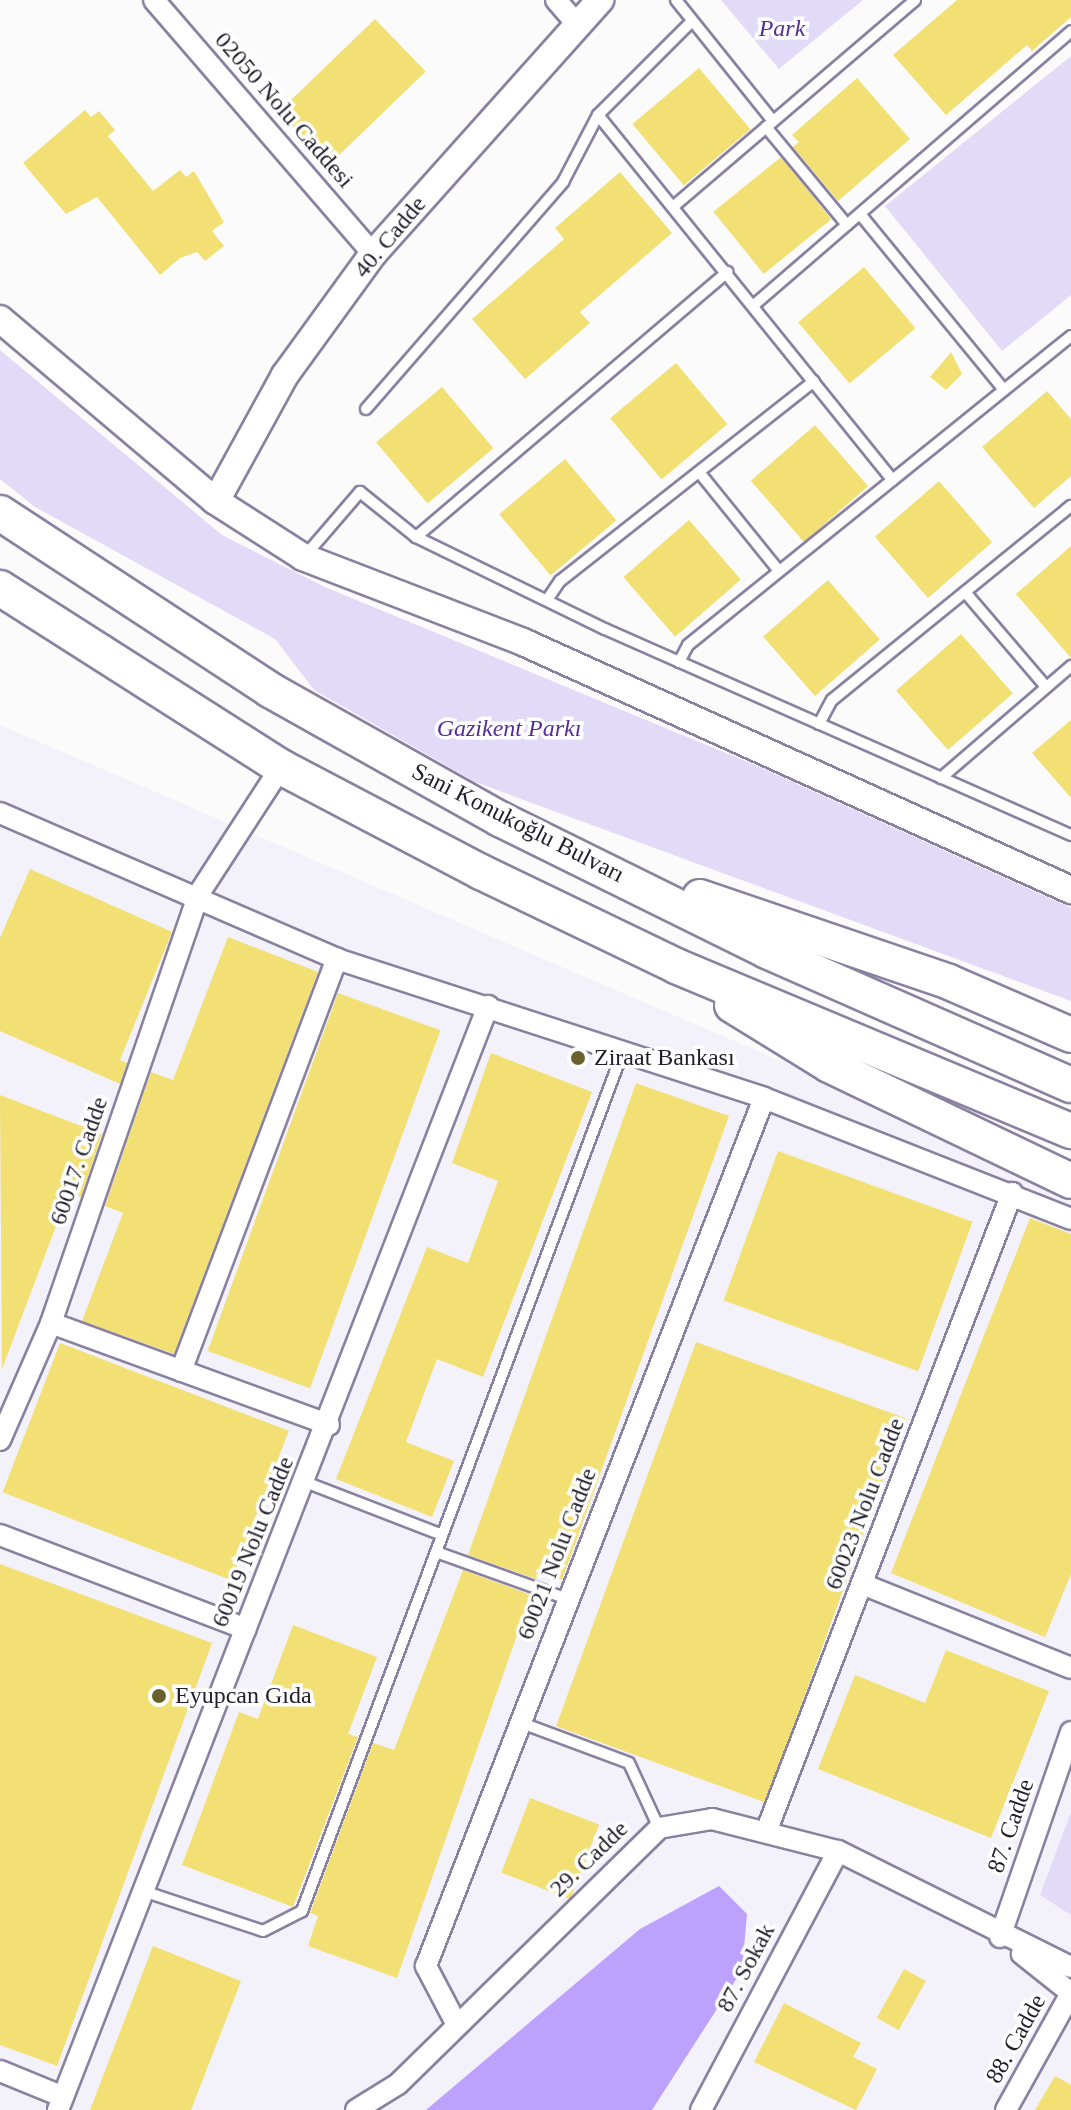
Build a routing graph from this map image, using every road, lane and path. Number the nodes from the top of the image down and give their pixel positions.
1 (154, 0) edge
2 (556, 0) edge
3 (600, 0) edge
4 (676, 0) edge
5 (915, 0) edge
6 (692, 21) junction
7 (579, 26) junction
8 (1071, 31) edge
9 (598, 115) junction
10 (770, 124) junction
11 (674, 206) junction
12 (860, 214) junction
13 (847, 225) junction
14 (373, 254) junction
15 (727, 272) junction
16 (754, 305) junction
17 (0, 319) edge
18 (1071, 336) edge
19 (814, 381) junction
20 (1004, 390) junction
21 (366, 409) dead end
22 (699, 472) junction
23 (893, 480) junction
24 (216, 501) junction
25 (1071, 506) edge
26 (0, 513) edge
27 (416, 537) junction
28 (303, 557) junction
29 (779, 571) junction
30 (0, 588) edge
31 (965, 592) junction
32 (547, 600) junction
33 (679, 662) junction
34 (1071, 666) edge
35 (1046, 687) junction
36 (819, 724) junction
37 (281, 767) junction
38 (941, 778) junction
39 (0, 813) edge
40 (1071, 835) edge
41 (605, 865) junction
42 (1071, 890) edge
43 (198, 895) junction
44 (337, 959) junction
45 (676, 966) junction
46 (488, 1006) junction
47 (1071, 1035) edge
48 (623, 1051) junction
49 (1071, 1085) edge
50 (764, 1098) junction
51 (1071, 1131) edge
52 (1071, 1181) edge
53 (1012, 1193) junction
54 (1071, 1219) edge
55 (51, 1323) junction
56 (181, 1371) junction
57 (329, 1425) junction
58 (0, 1440) edge
59 (305, 1482) junction
60 (0, 1535) edge
61 (442, 1535) junction
62 (436, 1552) junction
63 (862, 1584) junction
64 (567, 1599) junction
65 (246, 1629) junction
66 (1071, 1668) edge
67 (519, 1722) junction
68 (1071, 1732) edge
69 (659, 1828) junction
70 (766, 1832) junction
71 (838, 1851) junction
72 (142, 1891) junction
73 (1000, 1937) junction
74 (1071, 1967) edge
75 (1071, 1993) edge
76 (457, 2025) junction
77 (0, 2071) edge
78 (60, 2103) edge
79 (356, 2110) edge
80 (701, 2110) edge
81 (1006, 2110) edge

1 - 14 street, 02050 Nolu Caddesi
2 - 7 street
3 - 7 street, 40. Cadde
4 - 6 lane
5 - 10 lane
6 - 9 lane
6 - 10 lane
7 - 14 street, 40. Cadde
8 - 12 lane
9 - 11 lane
9 - 21 lane
10 - 11 lane
10 - 13 lane
11 - 15 lane
12 - 13 lane
12 - 20 lane
13 - 16 lane
14 - 24 street, 40. Cadde
15 - 16 lane
15 - 27 lane
16 - 19 lane
17 - 24 street
18 - 20 lane
19 - 22 lane
19 - 23 lane
20 - 23 lane
22 - 29 lane
22 - 32 lane
23 - 29 lane
24 - 28 street
25 - 31 lane
26 - 41 highway, Sani Konukoğlu Bulvarı
27 - 28 lane
27 - 32 lane
28 - 42 street
29 - 33 lane
30 - 37 highway
31 - 35 lane
31 - 36 lane
32 - 33 lane
33 - 36 lane
34 - 35 lane
35 - 38 lane
36 - 38 lane
37 - 43 street, 60017. Cadde
37 - 45 highway
38 - 40 lane
39 - 43 street
41 - 47 highway
41 - 49 highway, Sani Konukoğlu Bulvarı
43 - 44 street
43 - 55 street, 60017. Cadde
44 - 46 street
44 - 56 street
45 - 51 highway
45 - 52 highway
46 - 48 street
46 - 57 street, 60019 Nolu Cadde
48 - 50 street
48 - 61 lane
50 - 53 street
50 - 64 street, 60021 Nolu Cadde
53 - 54 street
53 - 63 street, 60023 Nolu Cadde
55 - 56 street
55 - 58 street, 60017. Cadde
56 - 57 street
57 - 59 street, 60019 Nolu Cadde
59 - 61 lane
59 - 65 street, 60019 Nolu Cadde
60 - 65 street
61 - 62 lane
62 - 64 lane
62 - 72 lane
63 - 66 street
63 - 70 street, 60023 Nolu Cadde
64 - 67 street, 60021 Nolu Cadde
65 - 72 street, 60019 Nolu Cadde
67 - 69 lane
67 - 76 street, 60021 Nolu Cadde
68 - 73 street, 87. Cadde
69 - 70 street, 29. Cadde
69 - 76 street, 29. Cadde
70 - 71 street, 29. Cadde
71 - 73 street, 29. Cadde
71 - 80 street, 87. Sokak
72 - 78 street, 60019 Nolu Cadde
73 - 74 street
73 - 75 street
75 - 81 street, 88. Cadde
76 - 79 street, 29. Cadde
77 - 78 street

